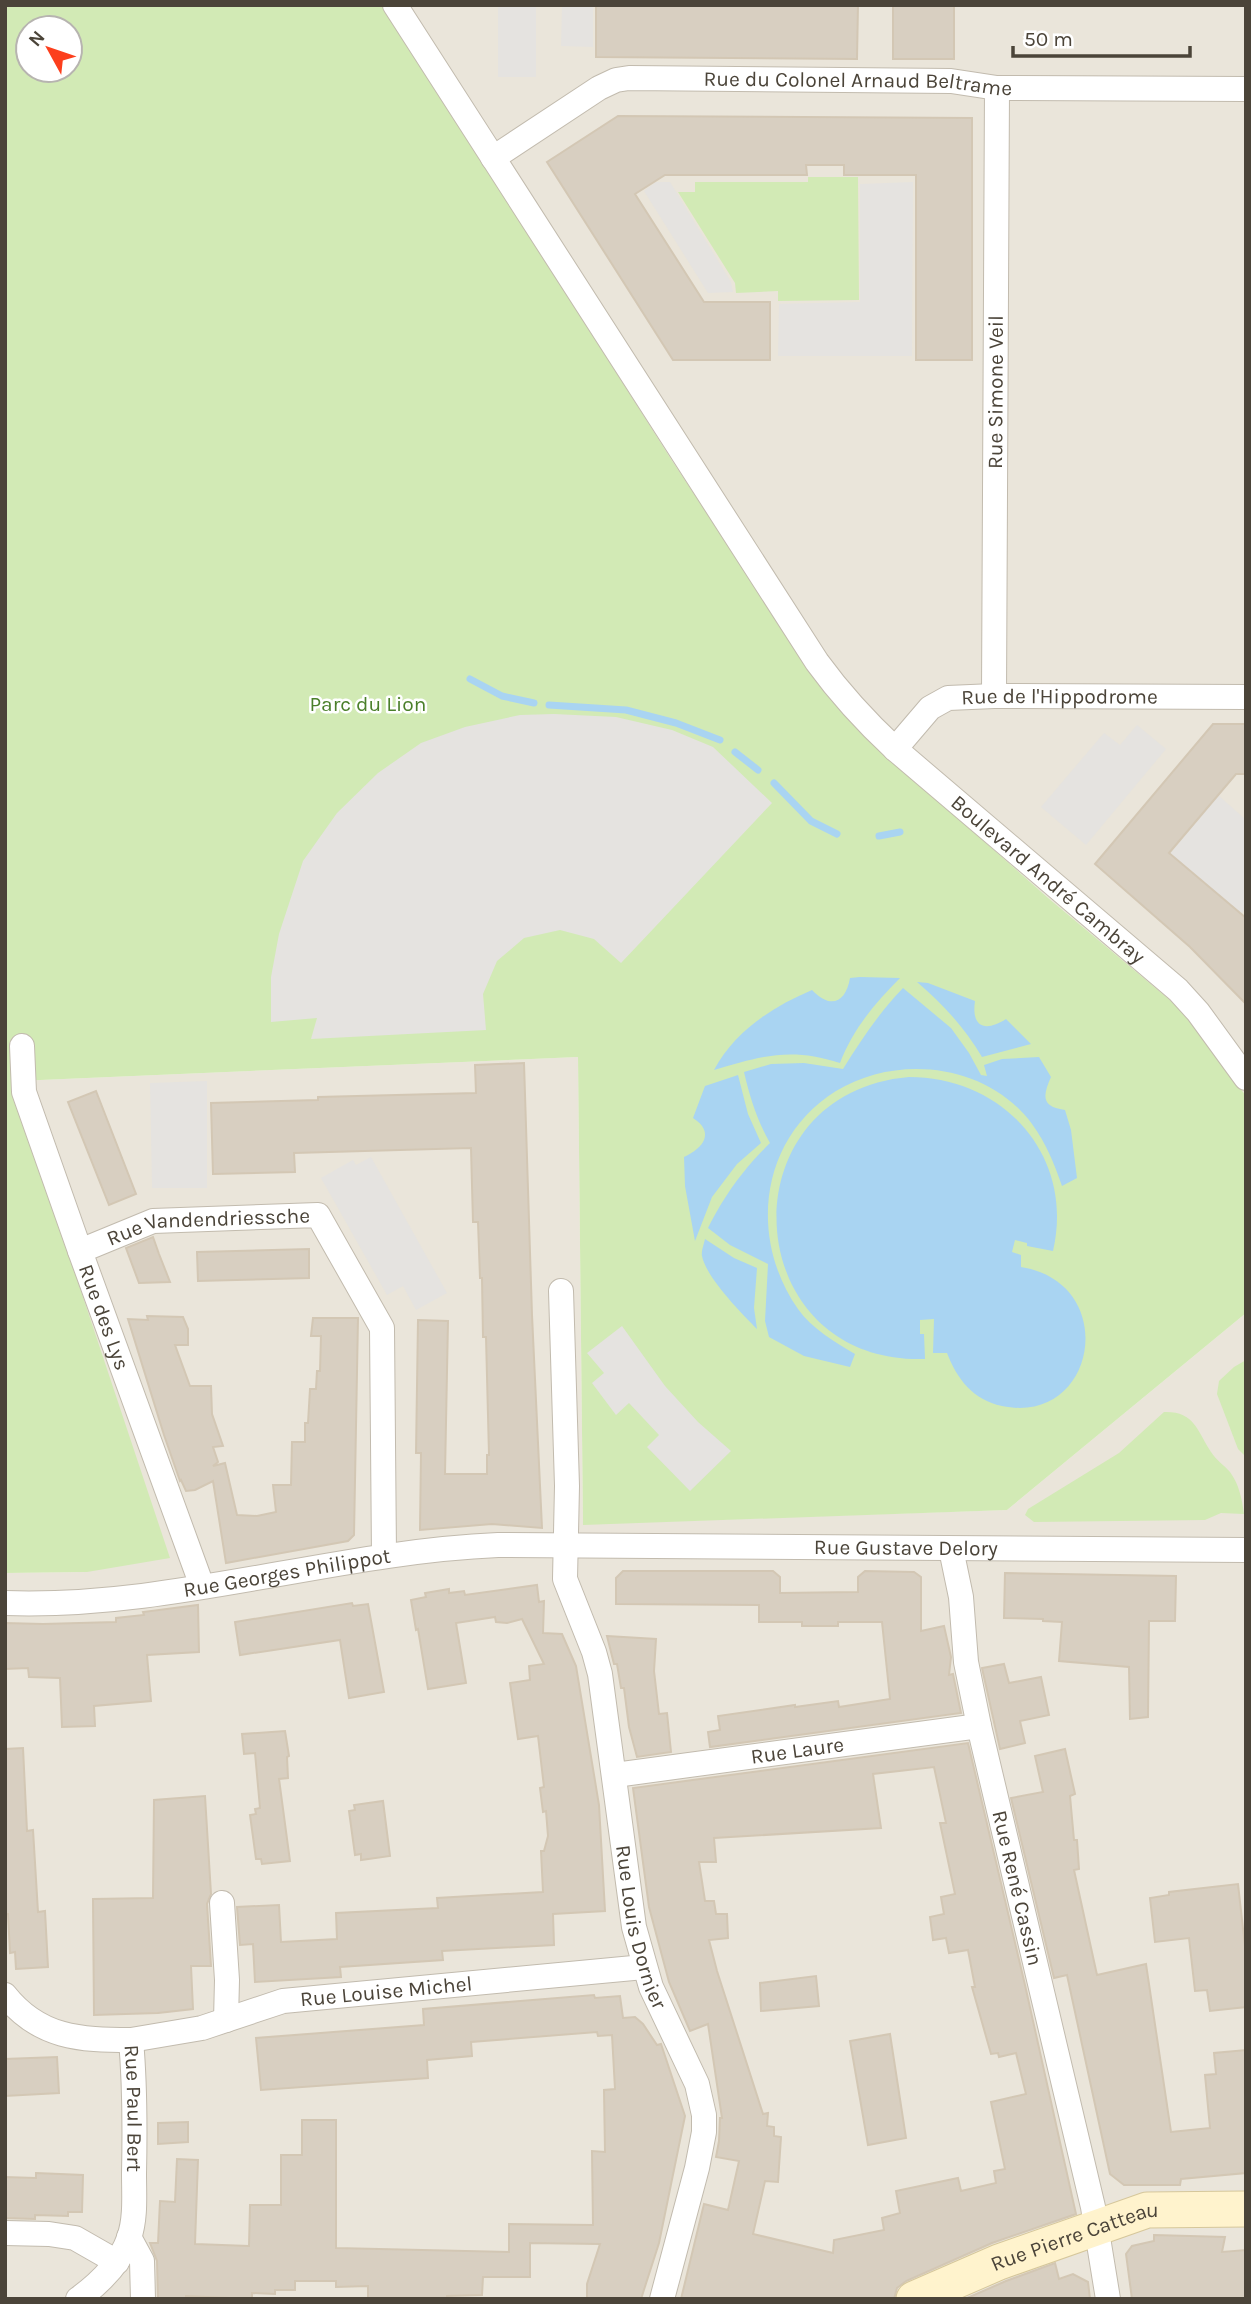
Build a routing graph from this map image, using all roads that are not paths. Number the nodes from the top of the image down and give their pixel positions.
1 (395, 5) edge
2 (997, 88) junction
3 (1246, 89) edge
4 (493, 158) junction
5 (994, 696) junction
6 (1246, 697) edge
7 (895, 749) junction
8 (22, 1046) dead end
9 (1246, 1078) edge
10 (80, 1251) junction
11 (561, 1291) dead end
12 (566, 1546) junction
13 (951, 1549) junction
14 (1246, 1550) edge
15 (384, 1555) junction
16 (202, 1586) junction
17 (5, 1603) edge
18 (979, 1726) junction
19 (615, 1775) junction
20 (222, 1903) dead end
21 (644, 1967) junction
22 (5, 1995) edge
23 (226, 2020) junction
24 (131, 2040) junction
25 (1246, 2209) edge
26 (1097, 2227) junction
27 (5, 2233) edge
28 (129, 2237) junction
29 (117, 2262) junction
30 (78, 2299) edge
31 (143, 2299) edge
32 (662, 2299) edge
33 (914, 2299) edge
34 (1108, 2299) edge

1 - 4 street, Boulevard André Cambray
2 - 3 street, Rue du Colonel Arnaud Beltrame
2 - 4 street, Rue du Colonel Arnaud Beltrame
2 - 5 street, Rue Simone Veil
4 - 7 street, Boulevard André Cambray
5 - 6 street, Rue de l'Hippodrome
5 - 7 street, Rue de l'Hippodrome
7 - 9 street, Boulevard André Cambray
8 - 10 street, Rue des Lys
10 - 15 street, Rue Vandendriessche
10 - 16 street, Rue des Lys
11 - 12 street, Rue Louis Dornier
12 - 13 street, Rue Gustave Delory
12 - 15 street, Rue Georges Philippot
12 - 19 street, Rue Louis Dornier
13 - 14 street, Rue Gustave Delory
13 - 18 street, Rue René Cassin
15 - 16 street, Rue Georges Philippot
16 - 17 street, Rue Georges Philippot
18 - 19 street, Rue Laure
18 - 26 street, Rue René Cassin
19 - 21 street, Rue Louis Dornier
20 - 23 street
21 - 23 street, Rue Louise Michel
21 - 32 street, Rue Louis Dornier
22 - 24 street, Rue Paul Bert
23 - 24 street, Rue Louise Michel
24 - 28 street, Rue Paul Bert
25 - 26 street, Rue Pierre Catteau
26 - 33 street, Rue Pierre Catteau
26 - 34 street, Rue René Cassin
27 - 29 street
28 - 29 street, Rue Paul Bert
28 - 31 street
29 - 30 street, Rue Paul Bert

